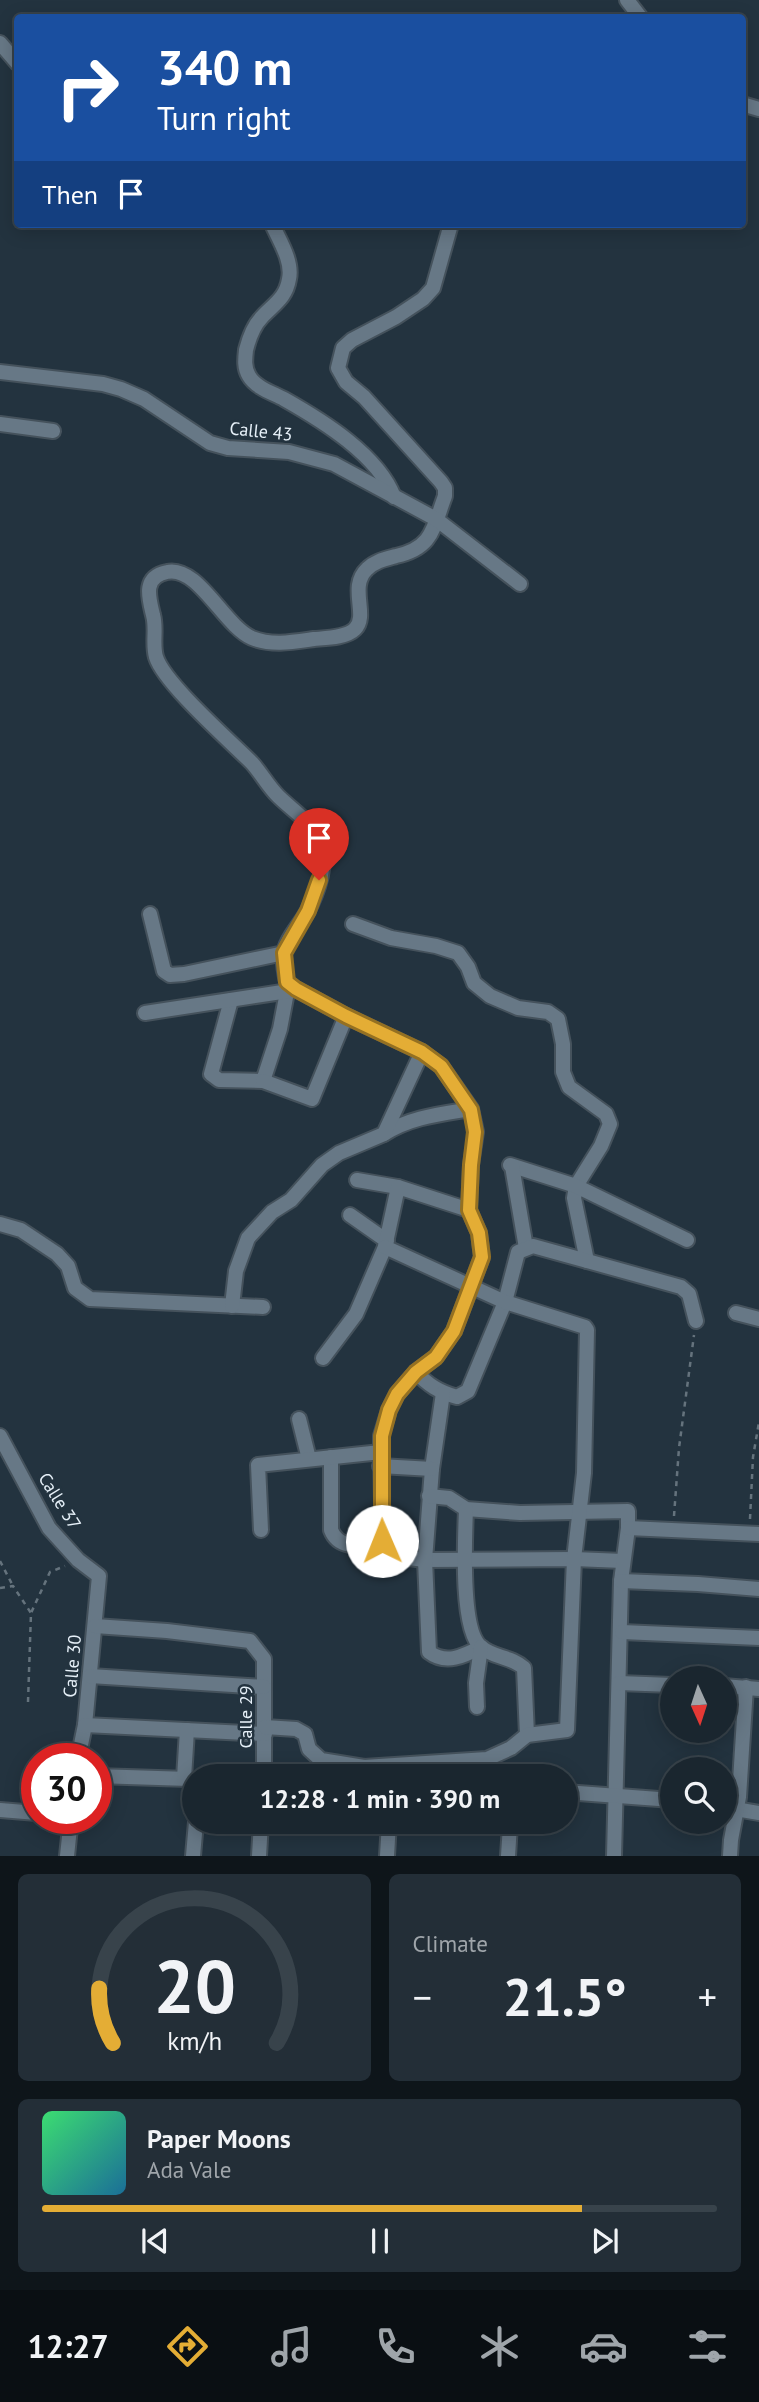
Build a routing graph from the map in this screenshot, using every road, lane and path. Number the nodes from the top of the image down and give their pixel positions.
1 (626, 0) edge
2 (638, 14) edge
3 (0, 43) edge
4 (14, 59) edge
5 (274, 228) edge
6 (450, 228) edge
7 (0, 372) edge
8 (0, 424) edge
9 (53, 431) dead end
10 (394, 497) junction
11 (436, 519) junction
12 (520, 584) dead end
13 (150, 914) dead end
14 (354, 924) dead end
15 (284, 953) junction
16 (291, 991) junction
17 (231, 1000) junction
18 (145, 1013) dead end
19 (346, 1016) junction
20 (422, 1052) junction
21 (262, 1080) junction
22 (471, 1110) junction
23 (384, 1134) junction
24 (357, 1180) dead end
25 (576, 1186) junction
26 (398, 1187) junction
27 (469, 1210) junction
28 (351, 1215) dead end
29 (0, 1224) edge
30 (687, 1240) dead end
31 (386, 1244) junction
32 (526, 1248) junction
33 (587, 1261) junction
34 (470, 1286) junction
35 (505, 1302) junction
36 (232, 1306) junction
37 (263, 1307) dead end
38 (736, 1313) dead end
39 (759, 1320) edge
40 (696, 1321) joint
41 (323, 1358) dead end
42 (416, 1372) junction
43 (443, 1393) junction
44 (299, 1419) dead end
45 (759, 1422) edge
46 (0, 1436) edge
47 (331, 1457) junction
48 (309, 1459) junction
49 (381, 1459) junction
50 (432, 1469) junction
51 (429, 1496) junction
52 (466, 1509) junction
53 (579, 1513) junction
54 (628, 1528) junction
55 (261, 1530) dead end
56 (673, 1530) junction
57 (754, 1534) edge
58 (382, 1544) junction
59 (574, 1559) junction
60 (78, 1560) junction
61 (425, 1560) junction
62 (464, 1560) junction
63 (0, 1561) edge
64 (623, 1561) junction
65 (99, 1576) joint
66 (621, 1581) junction
67 (13, 1586) junction
68 (0, 1588) edge
69 (759, 1589) edge
70 (31, 1613) junction
71 (95, 1626) junction
72 (622, 1632) junction
73 (759, 1638) edge
74 (481, 1647) junction
75 (90, 1676) junction
76 (619, 1683) junction
77 (660, 1685) edge
78 (264, 1687) junction
79 (752, 1688) edge
80 (28, 1702) dead end
81 (477, 1707) dead end
82 (85, 1725) junction
83 (187, 1730) junction
84 (265, 1730) junction
85 (527, 1735) junction
86 (81, 1743) edge
87 (188, 1764) edge
88 (264, 1764) edge
89 (335, 1764) edge
90 (439, 1764) edge
91 (112, 1777) edge
92 (182, 1780) edge
93 (578, 1793) edge
94 (615, 1797) junction
95 (660, 1799) edge
96 (737, 1799) edge
97 (737, 1809) edge
98 (0, 1810) edge
99 (21, 1812) edge
100 (759, 1813) edge
101 (69, 1834) edge
102 (195, 1834) edge
103 (260, 1834) edge
104 (388, 1834) edge
105 (511, 1834) edge
106 (730, 1834) edge
107 (67, 1856) edge
108 (193, 1856) edge
109 (259, 1856) edge
110 (387, 1856) edge
111 (508, 1856) edge
112 (614, 1856) edge
113 (730, 1856) edge

1 - 2 street
3 - 4 street
5 - 10 street
6 - 11 street
7 - 10 street, Calle 43
8 - 9 street
10 - 11 street, Calle 43
11 - 12 street, Calle 43
11 - 15 street
13 - 15 street
14 - 25 street
15 - 16 street
16 - 17 street
16 - 19 street
16 - 21 street
17 - 18 street
17 - 21 street
19 - 20 street
19 - 21 street
20 - 22 street
20 - 23 street
22 - 23 street
22 - 27 street
23 - 36 street
24 - 26 street
25 - 30 street
25 - 32 street
25 - 33 street
26 - 27 street
26 - 31 street
27 - 34 street
28 - 31 street
29 - 36 street
31 - 34 street
31 - 41 street
32 - 33 street
32 - 35 street
33 - 40 street
34 - 35 street
34 - 42 street
35 - 43 street
35 - 53 street
36 - 37 street
38 - 39 street
40 - 56 path
42 - 43 street
42 - 49 street
43 - 50 street
44 - 48 street
45 - 57 path
46 - 60 street, Calle 37
47 - 48 street
47 - 49 street
47 - 58 street
48 - 55 street
49 - 50 street
49 - 58 street
50 - 51 street
51 - 52 street
51 - 61 street
52 - 53 street
52 - 62 street
53 - 54 street
53 - 59 street
54 - 56 street
54 - 64 street
56 - 57 street
58 - 61 street
59 - 62 street
59 - 64 street
59 - 85 street
60 - 65 street, Calle 37
60 - 70 path
61 - 62 street
61 - 74 street
62 - 74 street
63 - 67 path
64 - 66 street
65 - 71 street, Calle 30
66 - 69 street
66 - 72 street
67 - 68 path
67 - 70 path
70 - 80 path
71 - 75 street, Calle 30
71 - 78 street, Calle 29
72 - 73 street
72 - 76 street
74 - 81 street
74 - 85 street
75 - 78 street
75 - 82 street, Calle 30
76 - 77 street
76 - 94 street
78 - 84 street, Calle 29
79 - 96 street
82 - 83 street
82 - 86 street, Calle 30
83 - 84 street
83 - 87 street
84 - 88 street, Calle 29
84 - 89 street
85 - 90 street
91 - 92 street
93 - 94 street
94 - 95 street
94 - 112 street
97 - 100 street
98 - 99 street
101 - 107 street
102 - 108 street
103 - 109 street
104 - 110 street
105 - 111 street
106 - 113 street

